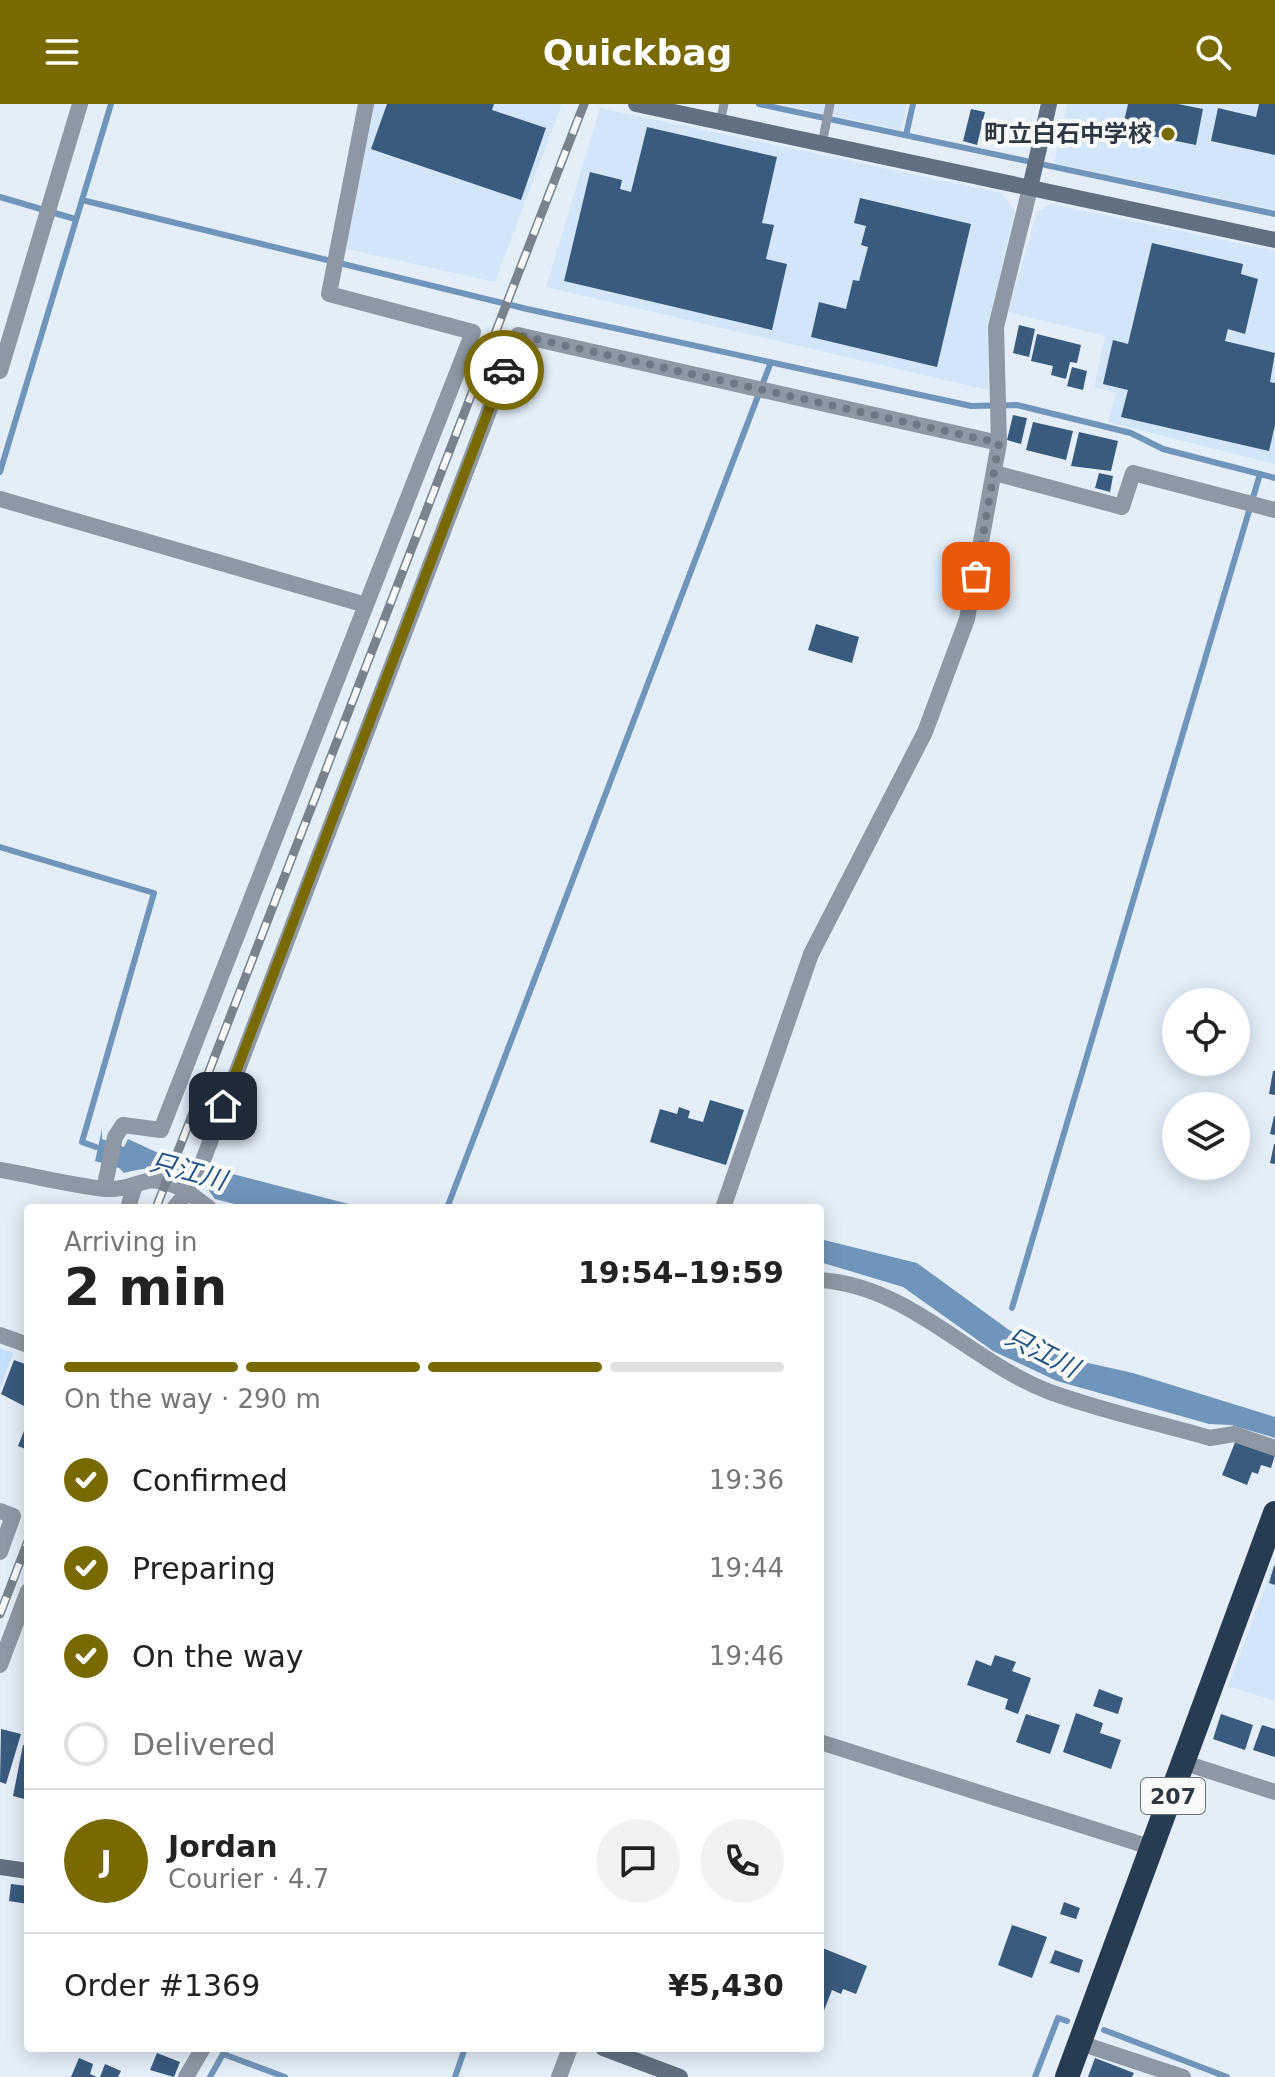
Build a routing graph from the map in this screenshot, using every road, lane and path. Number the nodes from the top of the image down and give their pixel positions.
1 (80, 104) edge
2 (366, 104) edge
3 (636, 104) edge
4 (1049, 104) edge
5 (829, 108) edge
6 (722, 111) edge
7 (823, 136) junction
8 (1030, 188) junction
9 (1275, 240) edge
10 (0, 371) edge
11 (999, 443) junction
12 (995, 473) junction
13 (0, 499) edge
14 (1275, 510) edge
15 (366, 605) junction
16 (0, 1170) edge
17 (134, 1188) junction
18 (190, 1188) junction
19 (104, 1189) junction
20 (129, 1204) edge
21 (177, 1204) edge
22 (205, 1204) edge
23 (724, 1204) edge
24 (824, 1280) edge
25 (0, 1335) edge
26 (24, 1344) edge
27 (1275, 1448) edge
28 (0, 1511) edge
29 (1275, 1513) edge
30 (0, 1552) edge
31 (24, 1602) edge
32 (0, 1665) edge
33 (824, 1743) edge
34 (1185, 1763) junction
35 (1275, 1792) edge
36 (1153, 1848) junction
37 (0, 1867) edge
38 (24, 1870) edge
39 (1080, 2043) junction
40 (201, 2052) edge
41 (568, 2052) edge
42 (614, 2052) edge
43 (186, 2077) edge
44 (559, 2077) edge
45 (680, 2077) edge
46 (1067, 2077) edge
47 (1183, 2077) edge

1 - 10 street
2 - 15 street
3 - 6 street
4 - 8 street
5 - 7 lane
6 - 7 street
7 - 8 street
8 - 9 street
8 - 11 street
11 - 12 street
11 - 18 street
12 - 14 street
12 - 23 street
13 - 15 street
15 - 19 street
16 - 19 street
17 - 18 street
17 - 19 street
17 - 20 street
18 - 21 street
18 - 22 street
24 - 27 street
25 - 26 street
28 - 30 street
29 - 34 highway, 207
31 - 32 street
33 - 36 street
34 - 35 street
34 - 36 highway, 207
36 - 39 highway, 207
37 - 38 street
39 - 46 highway, 207
39 - 47 street
40 - 43 street
41 - 44 street
42 - 45 street

